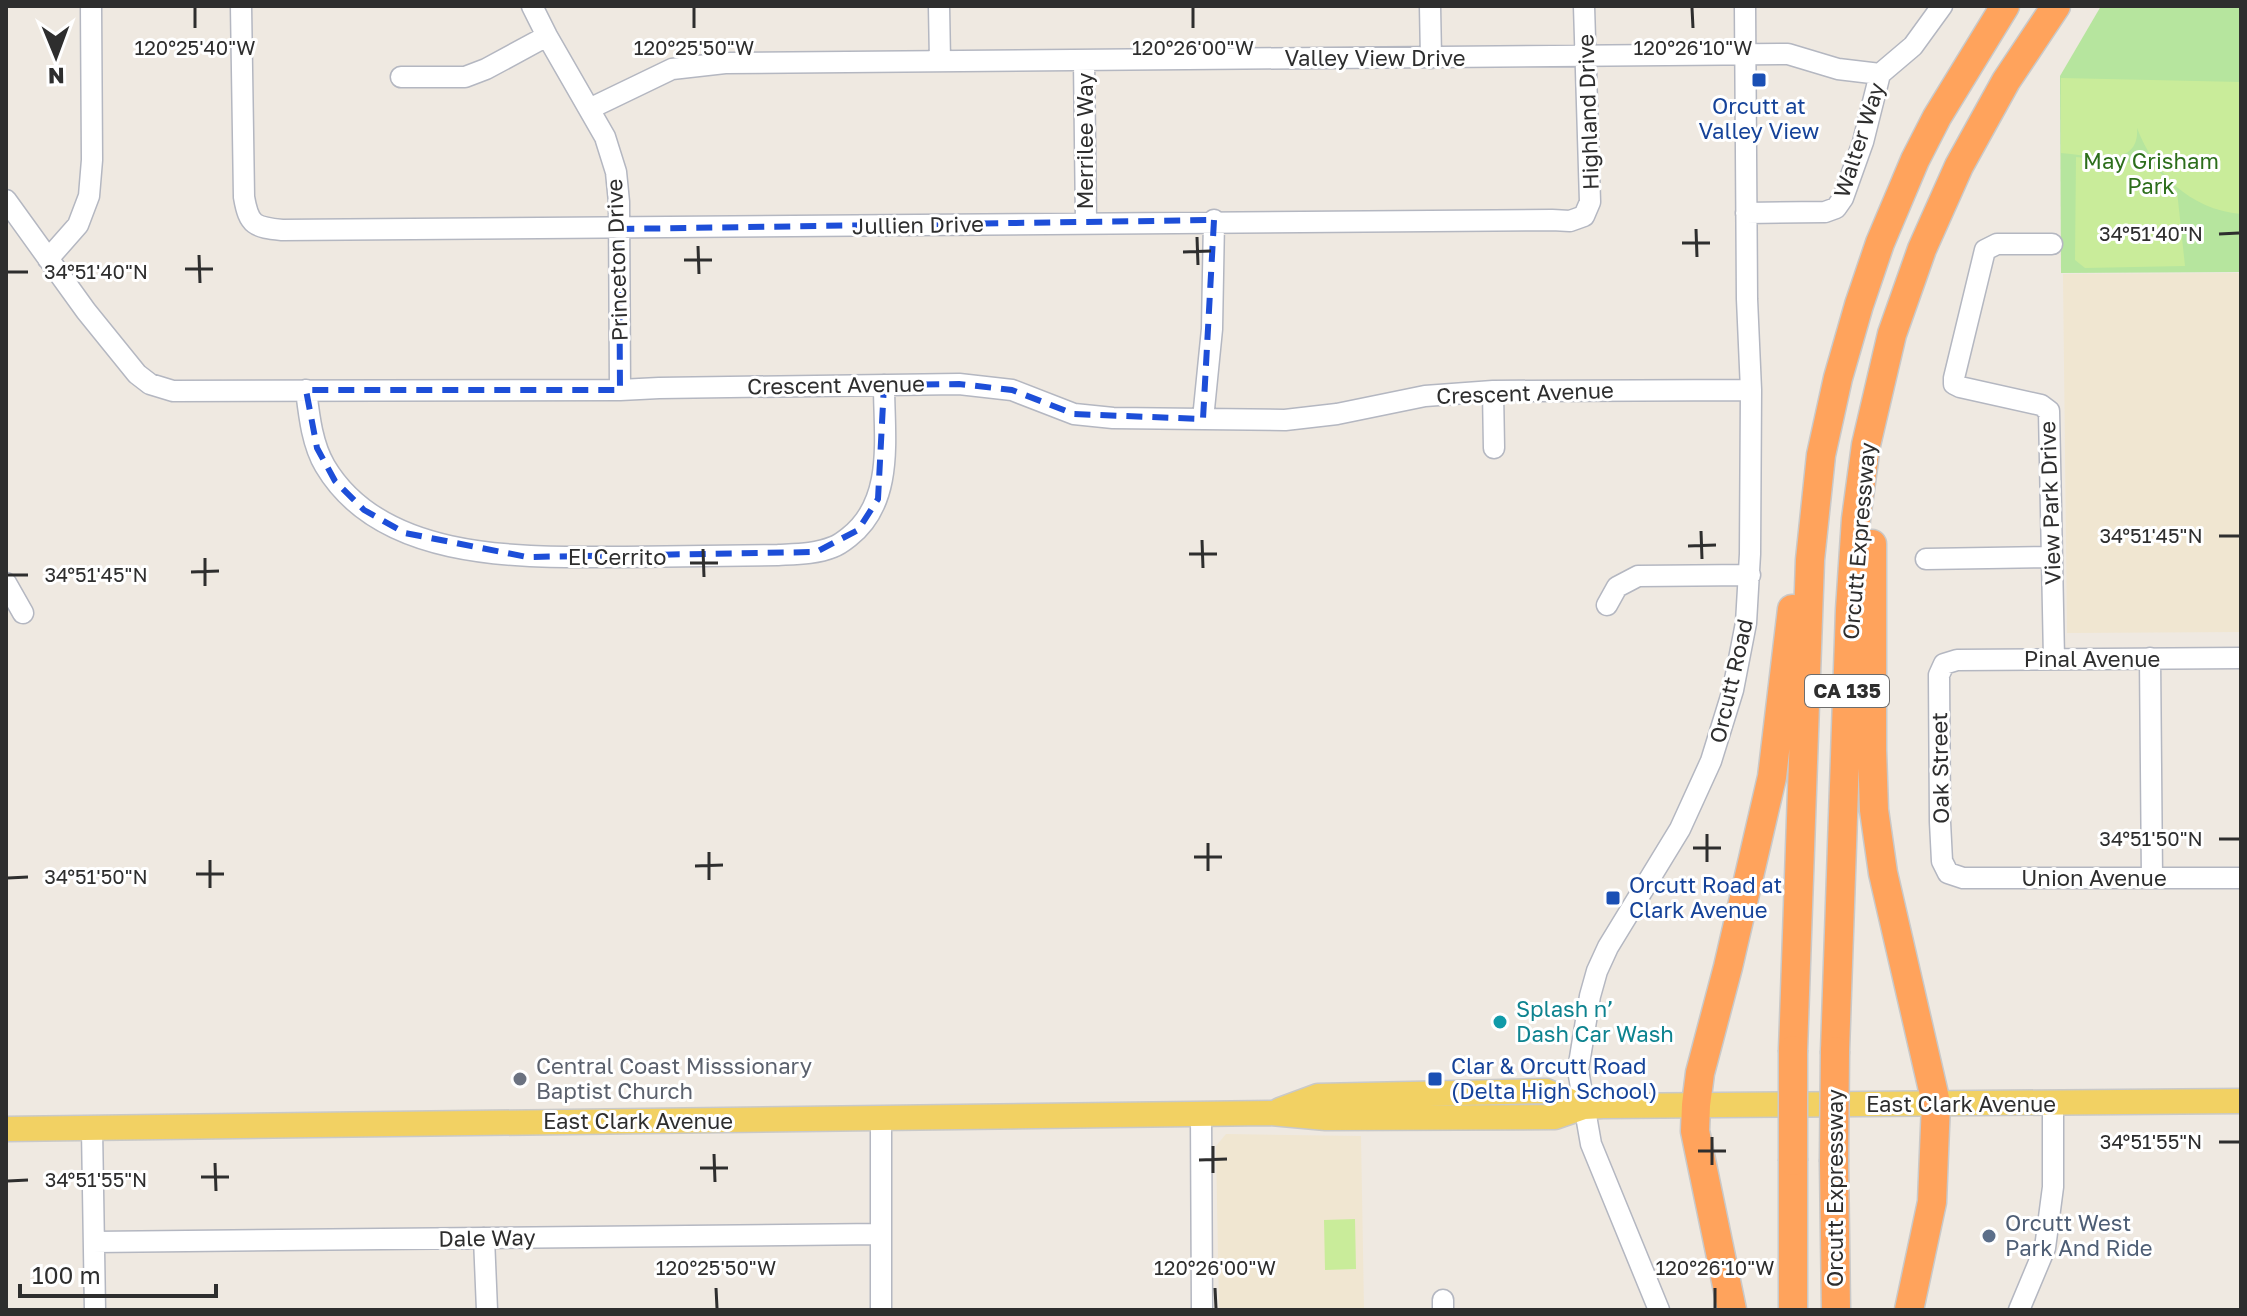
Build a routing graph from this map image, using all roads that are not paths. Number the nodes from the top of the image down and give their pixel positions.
1 (91, 6) edge
2 (241, 6) edge
3 (532, 6) edge
4 (939, 6) edge
5 (1430, 6) edge
6 (1584, 6) edge
7 (1745, 6) edge
8 (1942, 6) edge
9 (2005, 6) edge
10 (2056, 6) edge
11 (547, 36) junction
12 (1745, 55) junction
13 (1587, 57) junction
14 (1431, 58) junction
15 (940, 61) junction
16 (1084, 61) junction
17 (1880, 74) junction
18 (401, 77) dead end
19 (589, 109) junction
20 (6, 200) edge
21 (1746, 213) junction
22 (1584, 216) joint
23 (1214, 220) junction
24 (1086, 222) junction
25 (619, 229) junction
26 (2052, 244) dead end
27 (48, 259) junction
28 (1892, 334) junction
29 (884, 385) junction
30 (306, 390) junction
31 (620, 390) junction
32 (1751, 390) junction
33 (1493, 391) junction
34 (1203, 419) junction
35 (1494, 448) dead end
36 (1821, 455) junction
37 (2052, 557) junction
38 (1926, 559) dead end
39 (1750, 575) junction
40 (6, 583) edge
41 (1607, 605) dead end
42 (23, 613) dead end
43 (2150, 658) junction
44 (2241, 658) edge
45 (2054, 659) junction
46 (1944, 664) joint
47 (1948, 873) joint
48 (2152, 878) junction
49 (2241, 878) edge
50 (2241, 1101) edge
51 (1936, 1103) junction
52 (2053, 1103) junction
53 (1696, 1105) junction
54 (1584, 1107) junction
55 (1201, 1114) junction
56 (881, 1119) junction
57 (6, 1129) edge
58 (92, 1129) junction
59 (881, 1234) junction
60 (484, 1238) junction
61 (94, 1242) junction
62 (95, 1310) edge
63 (487, 1310) edge
64 (881, 1310) edge
65 (1202, 1310) edge
66 (1659, 1310) edge
67 (1732, 1310) edge
68 (1793, 1310) edge
69 (1836, 1310) edge
70 (1909, 1310) edge
71 (2019, 1310) edge

1 - 27 street
2 - 25 street, Jullien Drive
3 - 11 street, Princeton Drive
4 - 15 street
5 - 14 street
6 - 13 street, Highland Drive
7 - 12 street, Orcutt Road
8 - 17 street, Walter Way
9 - 36 highway, Orcutt Expressway / CA 135
10 - 28 highway, Orcutt Expressway / CA 135
11 - 18 street
11 - 19 street, Princeton Drive
12 - 13 street, Valley View Drive
12 - 17 street, Valley View Drive
12 - 21 street, Orcutt Road
13 - 14 street, Valley View Drive
13 - 22 street, Highland Drive
14 - 16 street, Valley View Drive
15 - 16 street, Valley View Drive
15 - 19 street, Valley View Drive
16 - 24 street, Merrilee Way
17 - 21 street, Walter Way
19 - 25 street, Princeton Drive
20 - 27 street, Crescent Avenue
21 - 32 street, Orcutt Road
22 - 23 street, Jullien Drive
23 - 24 street, Jullien Drive
23 - 34 street
24 - 25 street, Jullien Drive
25 - 31 street, Princeton Drive
26 - 37 street, View Park Drive
27 - 30 street, Crescent Avenue
28 - 51 highway
28 - 69 highway, Orcutt Expressway / CA 135, bridge
29 - 30 street, El Cerrito
29 - 31 street, Crescent Avenue
29 - 34 street, Crescent Avenue
30 - 31 street, Crescent Avenue
32 - 33 street, Crescent Avenue
32 - 39 street, Orcutt Road
33 - 34 street, Crescent Avenue
33 - 35 street
36 - 53 highway
36 - 68 highway, Orcutt Expressway / CA 135, bridge
37 - 38 street
37 - 45 street, View Park Drive
39 - 41 street
39 - 54 street, Orcutt Road
40 - 42 street
43 - 44 street, Pinal Avenue
43 - 45 street, Pinal Avenue
43 - 48 street
45 - 46 street, Pinal Avenue
46 - 47 street, Oak Street
47 - 48 street, Union Avenue
48 - 49 street, Union Avenue
50 - 52 main road, East Clark Avenue
51 - 52 main road, East Clark Avenue
51 - 53 main road, East Clark Avenue
51 - 70 highway
52 - 71 street
53 - 54 main road, East Clark Avenue
53 - 67 highway
54 - 55 main road, East Clark Avenue
54 - 66 street, Orcutt Road
55 - 56 main road, East Clark Avenue
55 - 65 street
56 - 58 main road, East Clark Avenue
56 - 59 street
57 - 58 main road, East Clark Avenue
58 - 61 street
59 - 60 street, Dale Way
59 - 64 street
60 - 61 street, Dale Way
60 - 63 street
61 - 62 street

